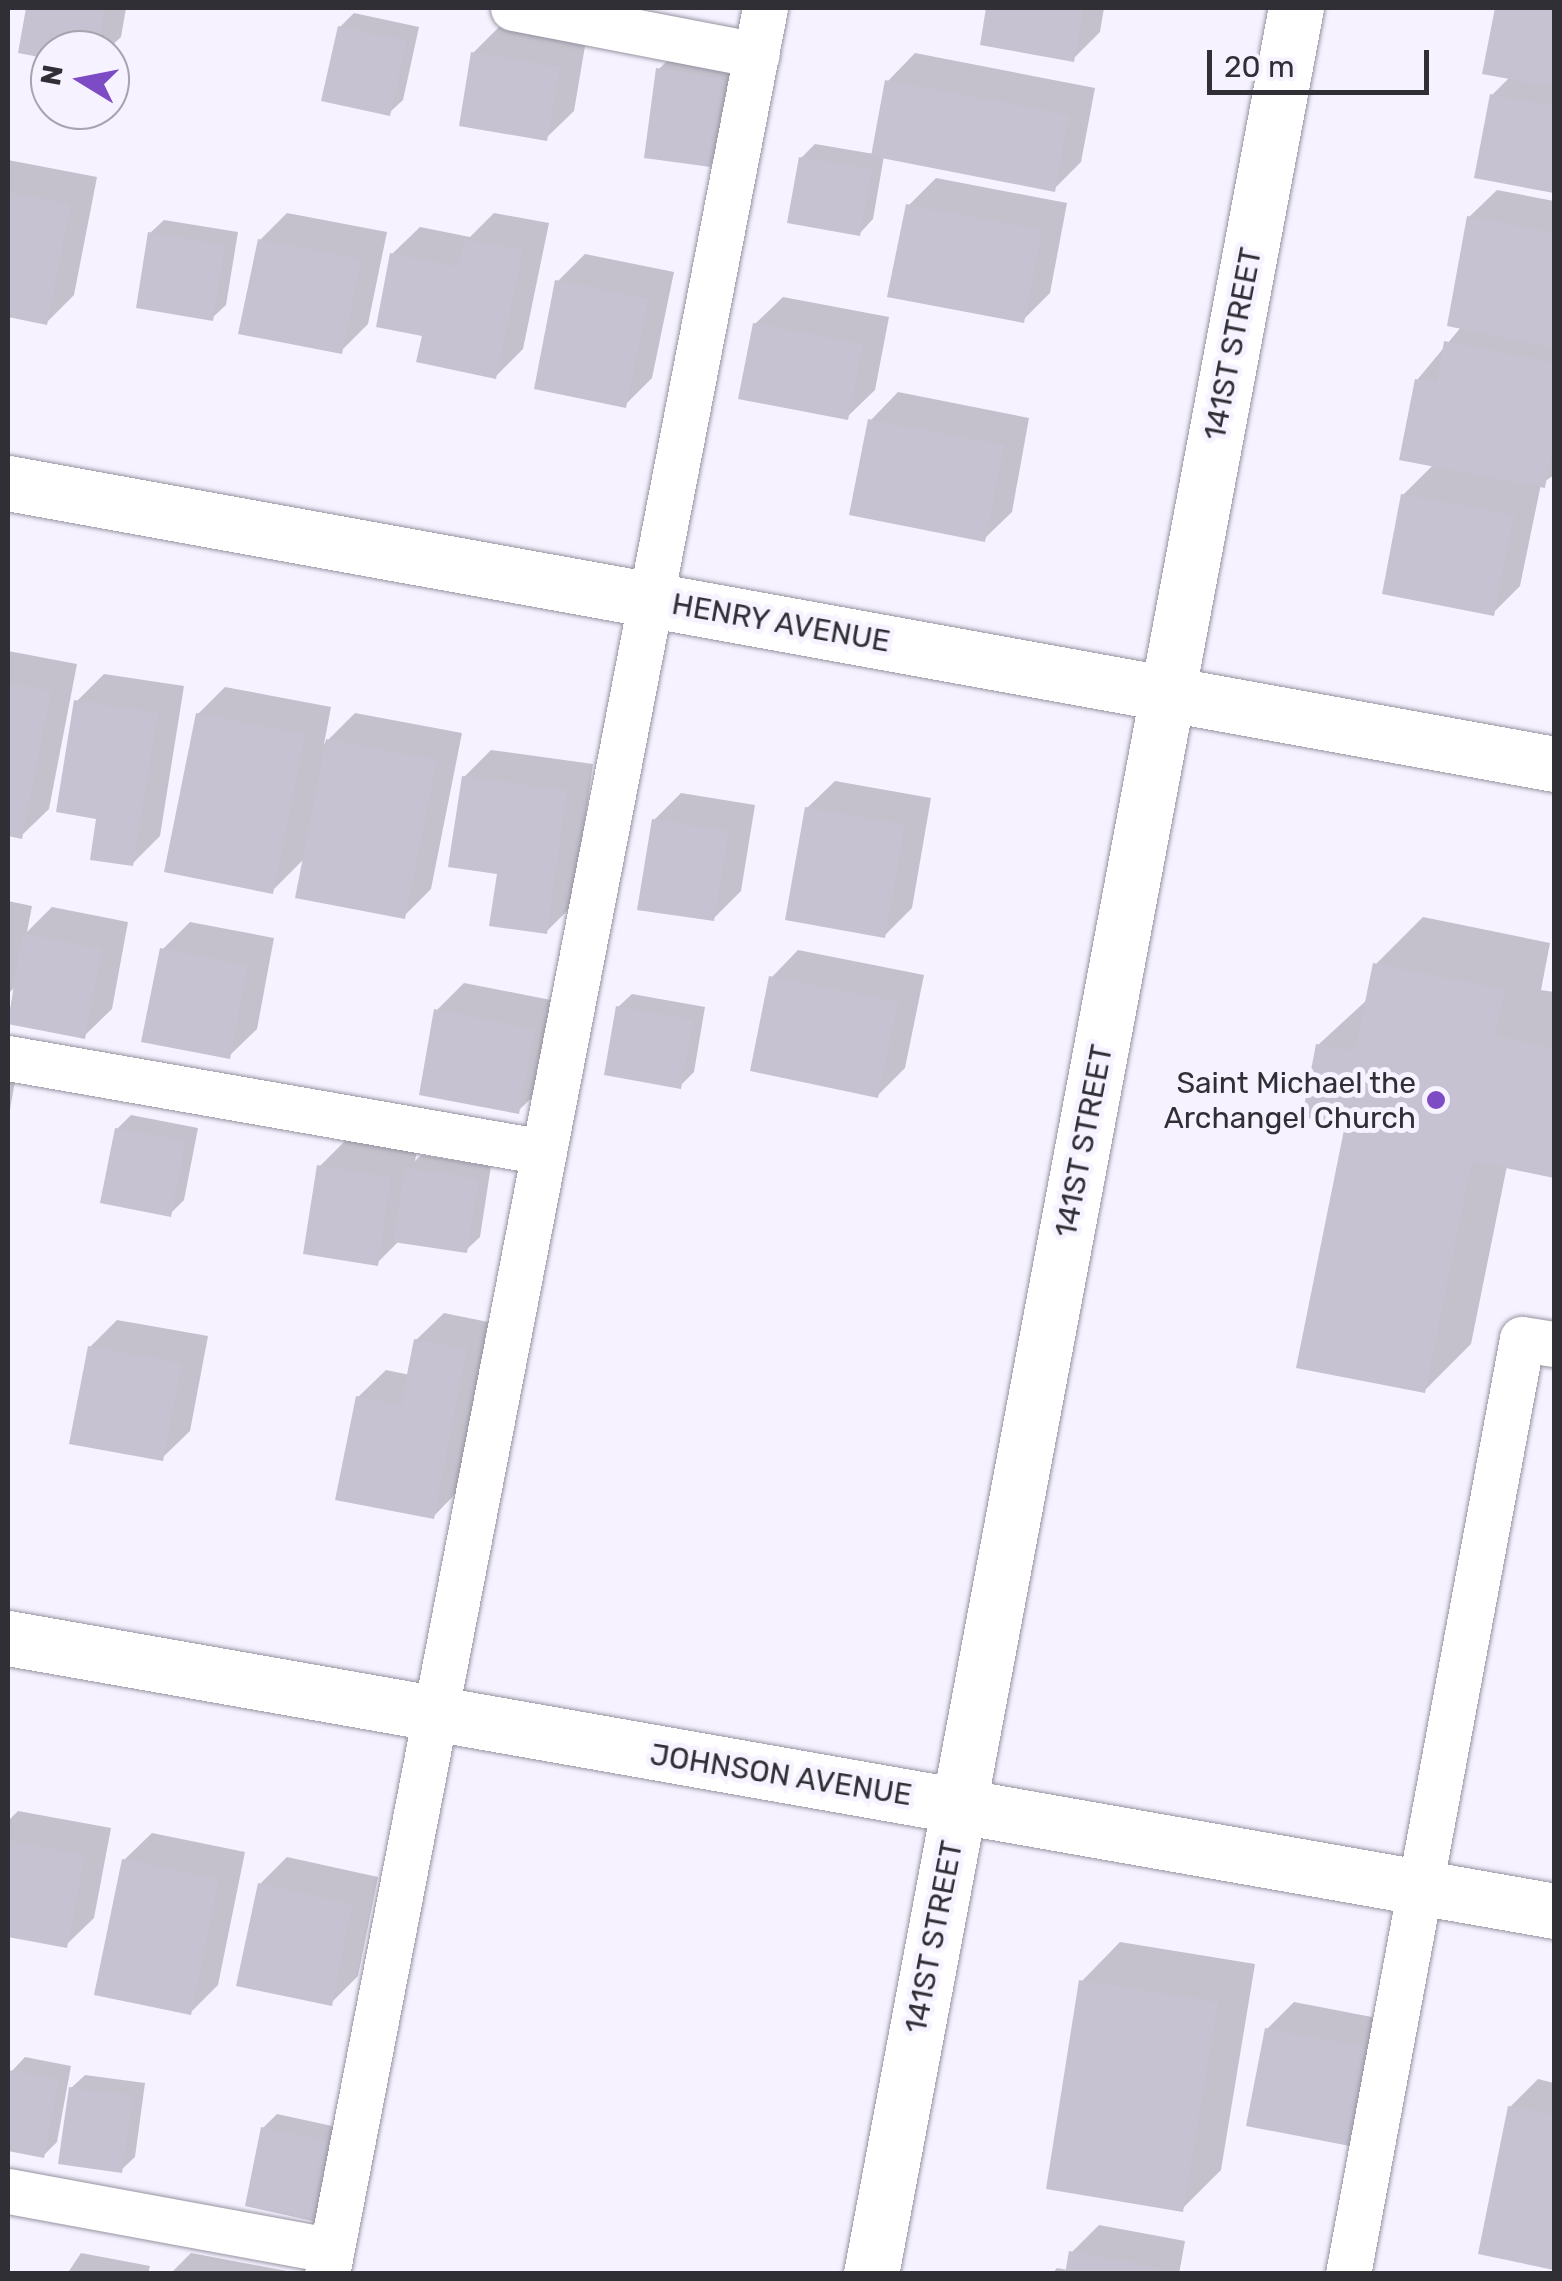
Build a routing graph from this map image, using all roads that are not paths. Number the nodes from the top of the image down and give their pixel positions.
1 (513, 8) edge
2 (766, 8) edge
3 (1296, 8) edge
4 (756, 55) junction
5 (8, 483) edge
6 (651, 600) junction
7 (1168, 694) junction
8 (1554, 764) edge
9 (8, 1058) edge
10 (544, 1152) junction
11 (1554, 1344) edge
12 (8, 1638) edge
13 (436, 1717) junction
14 (959, 1804) junction
15 (1420, 1888) junction
16 (1554, 1911) edge
17 (8, 2191) edge
18 (329, 2262) edge
19 (871, 2274) edge
20 (1348, 2274) edge

1 - 4 lane
2 - 4 lane
3 - 7 street, 141ST STREET
4 - 6 lane
5 - 6 street, HENRY AVENUE
6 - 7 street, HENRY AVENUE
6 - 10 lane
7 - 8 street, HENRY AVENUE
7 - 14 street, 141ST STREET
9 - 10 lane
10 - 13 lane
11 - 15 lane
12 - 13 street, JOHNSON AVENUE
13 - 14 street, JOHNSON AVENUE
13 - 18 lane
14 - 15 street, JOHNSON AVENUE
14 - 19 street, 141ST STREET
15 - 16 street, JOHNSON AVENUE
15 - 20 lane
17 - 18 lane

